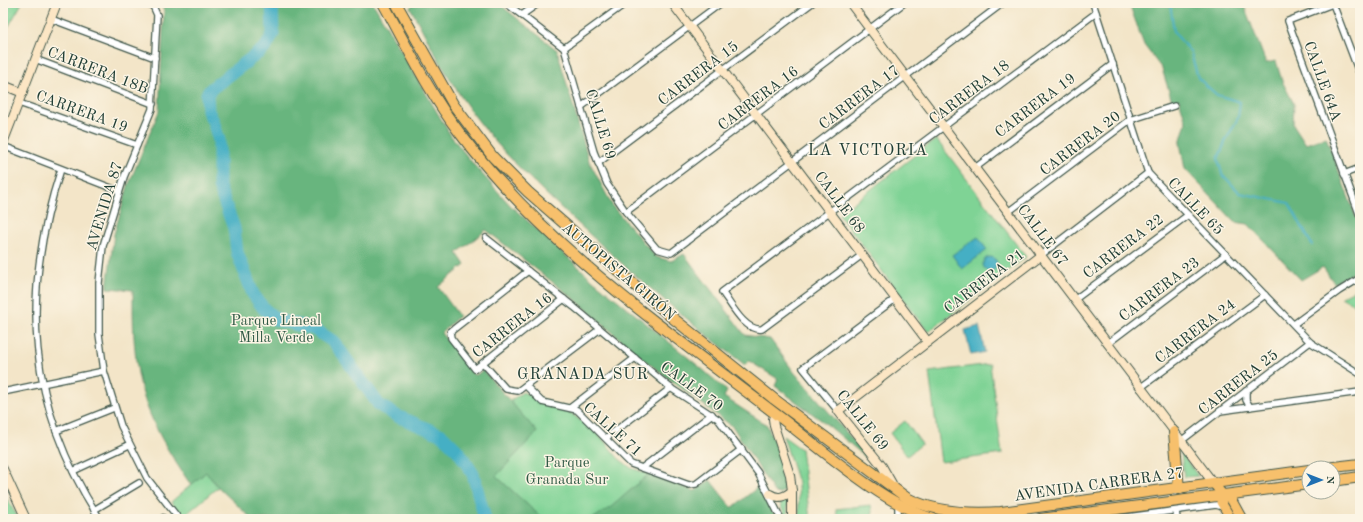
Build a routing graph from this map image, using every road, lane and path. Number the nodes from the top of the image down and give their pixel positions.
1 (57, 3) edge
2 (146, 3) edge
3 (383, 3) edge
4 (396, 3) edge
5 (506, 3) edge
6 (538, 3) edge
7 (626, 3) edge
8 (672, 3) edge
9 (721, 3) edge
10 (812, 3) edge
11 (850, 3) edge
12 (904, 3) edge
13 (1003, 3) edge
14 (1093, 3) edge
15 (1334, 3) edge
16 (1096, 13) junction
17 (522, 15) junction
18 (51, 18) junction
19 (690, 27) junction
20 (869, 29) junction
21 (564, 48) junction
22 (155, 58) junction
23 (36, 59) junction
24 (1112, 64) junction
25 (722, 70) junction
26 (1360, 75) edge
27 (905, 77) junction
28 (3, 85) edge
29 (22, 93) junction
30 (19, 103) junction
31 (153, 104) junction
32 (1174, 106) dead end
33 (581, 107) junction
34 (756, 114) junction
35 (1130, 120) junction
36 (943, 127) junction
37 (3, 143) edge
38 (137, 145) junction
39 (3, 146) edge
40 (792, 162) junction
41 (598, 163) junction
42 (975, 168) junction
43 (1360, 168) edge
44 (61, 169) junction
45 (1148, 173) junction
46 (1344, 174) junction
47 (119, 191) junction
48 (626, 212) junction
49 (829, 212) junction
50 (1008, 212) junction
51 (1188, 214) junction
52 (1360, 216) edge
53 (486, 238) dead end
54 (671, 253) joint
55 (1226, 254) junction
56 (862, 255) junction
57 (1040, 255) junction
58 (528, 271) junction
59 (1360, 278) edge
60 (1265, 294) junction
61 (895, 298) junction
62 (564, 299) junction
63 (1074, 300) junction
64 (1294, 324) junction
65 (600, 329) junction
66 (928, 342) junction
67 (1310, 342) junction
68 (1107, 344) junction
69 (636, 358) junction
70 (483, 363) junction
71 (104, 371) junction
72 (1360, 374) edge
73 (43, 384) junction
74 (526, 386) junction
75 (671, 388) junction
76 (1140, 388) junction
77 (1246, 391) junction
78 (3, 392) edge
79 (1360, 392) edge
80 (1250, 407) junction
81 (114, 408) junction
82 (570, 408) junction
83 (838, 411) junction
84 (1220, 411) junction
85 (775, 413) junction
86 (712, 414) junction
87 (56, 431) junction
88 (1174, 432) junction
89 (606, 438) junction
90 (1181, 441) junction
91 (129, 445) junction
92 (742, 449) junction
93 (1360, 463) edge
94 (1341, 466) edge
95 (642, 468) junction
96 (3, 469) edge
97 (73, 471) junction
98 (1301, 471) edge
99 (1360, 478) edge
100 (1341, 480) edge
101 (8, 481) junction
102 (139, 483) dead end
103 (1214, 484) junction
104 (1301, 485) edge
105 (1179, 489) junction
106 (792, 491) junction
107 (3, 492) edge
108 (896, 492) junction
109 (770, 494) junction
110 (1223, 495) junction
111 (898, 503) junction
112 (1225, 508) junction
113 (94, 510) junction
114 (1176, 511) junction
115 (26, 519) edge
116 (100, 519) edge
117 (178, 519) edge
118 (781, 519) edge
119 (792, 519) edge
120 (898, 519) edge
121 (934, 519) edge
122 (1040, 519) edge
123 (1113, 519) edge
124 (1120, 519) edge
125 (1177, 519) edge
126 (1232, 519) edge
127 (1242, 519) edge

1 - 18 street
2 - 22 street, AVENIDA 87
3 - 85 highway, AUTOPISTA GIRÓN
4 - 108 highway, AUTOPISTA GIRÓN
5 - 17 street
6 - 17 street
7 - 21 street
8 - 19 street, CALLE 68
9 - 19 street
10 - 25 street, CARRERA 15
11 - 20 street, CALLE 67
12 - 20 street, CARRERA 16
13 - 27 street, CARRERA 17
14 - 16 street, CALLE 65
15 - 26 street
15 - 46 street, CALLE 64A
16 - 24 street, CALLE 65
16 - 36 street, CARRERA 18
17 - 21 street
18 - 22 street
18 - 23 street
19 - 25 street, CALLE 68
19 - 33 street
20 - 27 street, CALLE 67
20 - 34 street, CARRERA 16
21 - 33 street, CALLE 69
22 - 31 street, AVENIDA 87
23 - 29 street
23 - 31 street, CARRERA 18B
24 - 35 street, CALLE 65
24 - 42 street, CARRERA 19
25 - 34 street, CALLE 68
25 - 41 street, CARRERA 15
27 - 36 street, CALLE 67
27 - 40 street, CARRERA 17
28 - 29 street, CARRERA 19
29 - 30 street
30 - 37 street
30 - 38 street, CARRERA 19
31 - 38 street, AVENIDA 87
32 - 35 street, CARRERA 20
33 - 41 street, CALLE 69
34 - 40 street, CALLE 68
34 - 48 street, CARRERA 16
35 - 45 street, CALLE 65
35 - 50 street, CARRERA 20
36 - 42 street, CALLE 67
36 - 49 street, CARRERA 18
38 - 47 street, AVENIDA 87
39 - 44 street
40 - 49 street, CALLE 68
40 - 54 street, CARRERA 17
41 - 48 street, CALLE 69
42 - 50 street, CALLE 67
43 - 46 street
44 - 47 street
44 - 73 street
45 - 51 street, CALLE 65
45 - 57 street, CARRERA 21
46 - 52 street, CALLE 64A
47 - 71 street, AVENIDA 87
48 - 54 street, CALLE 69
49 - 56 street, CALLE 68
49 - 56 street, CARRERA 18
50 - 57 street, CALLE 67
51 - 55 street, CALLE 65
51 - 63 street, CARRERA 22
53 - 58 street, CALLE 70
55 - 60 street, CALLE 65
55 - 68 street, CARRERA 23
56 - 61 street, CALLE 68
57 - 63 street, CALLE 67
57 - 66 street, CARRERA 21
58 - 62 street, CALLE 70
58 - 70 street, CARRERA 16
59 - 64 street
60 - 64 street, CALLE 65
60 - 76 street, CARRERA 24
61 - 66 street, CALLE 68
61 - 83 street, CALLE 69
62 - 65 street, CALLE 70
62 - 70 street, CARRERA 16
63 - 68 street, CALLE 67
64 - 67 street, CALLE 65
65 - 69 street, CALLE 70
65 - 74 street
66 - 83 street, CARRERA 21
67 - 72 street, CALLE 65
67 - 77 street, CARRERA 25
68 - 76 street, CALLE 67
69 - 75 street, CALLE 70
69 - 82 street
70 - 74 street
71 - 73 street
71 - 81 street, AVENIDA 87
73 - 78 street
73 - 87 street
74 - 82 street, CALLE 71
75 - 86 street, CALLE 70
75 - 89 street
76 - 88 street, CALLE 67
77 - 80 street
77 - 84 street, CARRERA 25
79 - 80 street
80 - 84 street
81 - 87 street
81 - 91 street, AVENIDA 87
82 - 89 street, CALLE 71
83 - 108 street, CALLE 69
84 - 90 street, CARRERA 25
85 - 106 street
85 - 111 highway, AUTOPISTA GIRÓN
86 - 92 street, CALLE 70
86 - 95 street
87 - 97 street
88 - 90 street, CALLE 67
88 - 105 highway
89 - 95 street, CALLE 71
90 - 103 street, CALLE 67
91 - 97 street
91 - 117 street, AVENIDA 87
92 - 95 street, CALLE 71
92 - 109 street, CALLE 70
93 - 94 highway
96 - 101 street
97 - 113 street
98 - 103 highway, AVENIDA CARRERA 27
99 - 100 highway
101 - 107 street
101 - 115 street
102 - 113 street
103 - 105 highway, AVENIDA CARRERA 27
103 - 110 main road
104 - 110 highway, AVENIDA CARRERA 27
105 - 108 highway, AVENIDA CARRERA 27
106 - 109 street
106 - 119 street
109 - 118 street, CALLE 70
110 - 112 main road
110 - 122 highway, AVENIDA CARRERA 27
110 - 127 main road
111 - 120 street
111 - 121 highway
112 - 114 street
112 - 126 main road
113 - 116 street
114 - 124 street
114 - 125 street
123 - 124 street

